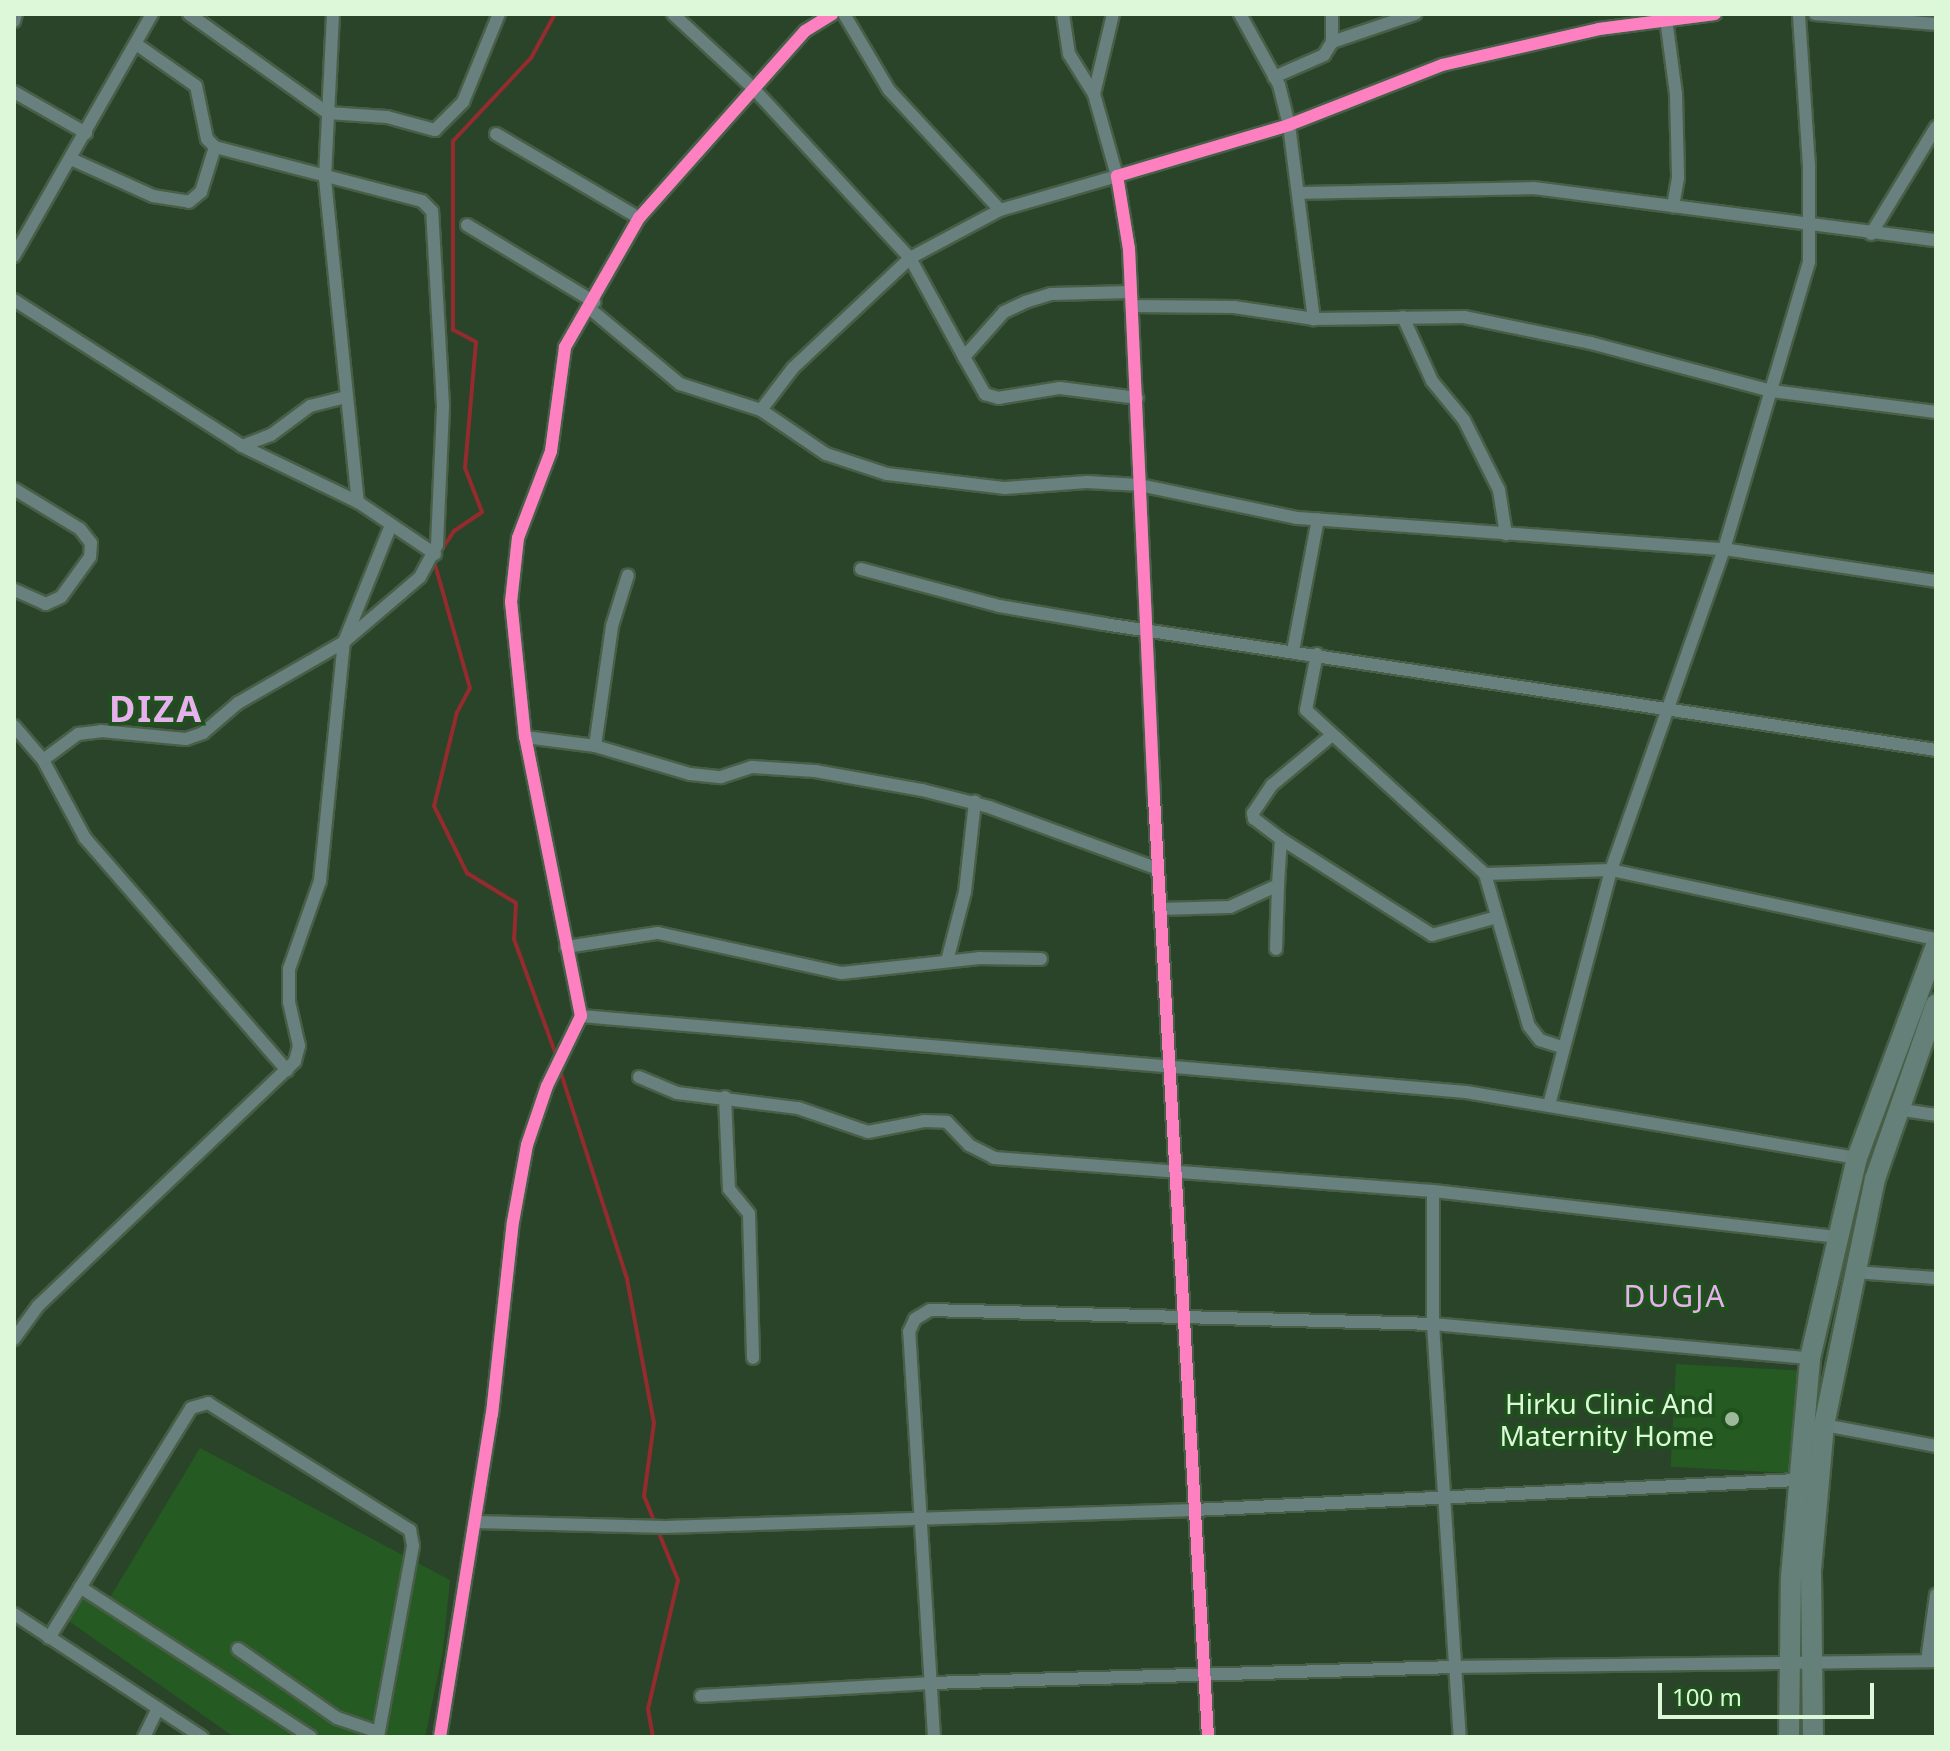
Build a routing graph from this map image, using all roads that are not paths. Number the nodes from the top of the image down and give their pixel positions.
1 (16, 14) edge
2 (152, 14) edge
3 (189, 14) edge
4 (333, 14) edge
5 (499, 14) edge
6 (673, 14) edge
7 (832, 14) edge
8 (844, 14) edge
9 (1063, 14) edge
10 (1113, 14) edge
11 (1240, 14) edge
12 (1332, 14) edge
13 (1415, 14) edge
14 (1715, 14) edge
15 (1799, 14) edge
16 (1815, 14) edge
17 (1851, 16) edge
18 (1666, 19) junction
19 (1932, 20) edge
20 (14, 21) edge
21 (1332, 42) junction
22 (136, 44) junction
23 (1274, 77) junction
24 (753, 88) junction
25 (14, 92) edge
26 (1094, 94) junction
27 (328, 113) junction
28 (1289, 125) junction
29 (1936, 127) edge
30 (86, 133) junction
31 (496, 134) dead end
32 (215, 147) junction
33 (71, 159) junction
34 (1117, 176) junction
35 (325, 179) junction
36 (1299, 193) junction
37 (1673, 207) junction
38 (1000, 210) junction
39 (639, 218) junction
40 (467, 225) dead end
41 (1809, 225) junction
42 (1871, 234) junction
43 (1936, 240) edge
44 (14, 256) edge
45 (910, 258) junction
46 (1132, 299) junction
47 (14, 300) edge
48 (592, 305) junction
49 (1403, 317) junction
50 (1314, 319) junction
51 (964, 357) junction
52 (1772, 391) junction
53 (346, 397) junction
54 (1137, 398) junction
55 (761, 410) junction
56 (1936, 412) edge
57 (242, 446) junction
58 (1140, 485) junction
59 (14, 489) edge
60 (358, 502) junction
61 (1318, 519) junction
62 (391, 525) junction
63 (1506, 534) junction
64 (1724, 549) junction
65 (435, 554) junction
66 (861, 569) dead end
67 (628, 575) dead end
68 (1936, 581) edge
69 (14, 590) edge
70 (1148, 628) junction
71 (344, 642) junction
72 (1293, 651) junction
73 (1317, 654) junction
74 (1669, 711) junction
75 (14, 726) edge
76 (1331, 736) junction
77 (525, 737) junction
78 (595, 746) junction
79 (1936, 750) edge
80 (43, 760) junction
81 (975, 802) junction
82 (1281, 839) junction
83 (1158, 869) junction
84 (1611, 870) junction
85 (1485, 874) junction
86 (1278, 885) junction
87 (1160, 909) junction
88 (1497, 917) junction
89 (1936, 939) edge
90 (1936, 946) edge
91 (566, 947) junction
92 (1276, 949) dead end
93 (1041, 959) dead end
94 (947, 961) junction
95 (1936, 1004) edge
96 (581, 1016) junction
97 (1564, 1048) junction
98 (1169, 1064) junction
99 (287, 1070) junction
100 (639, 1077) dead end
101 (725, 1097) junction
102 (1549, 1105) junction
103 (1896, 1109) junction
104 (1936, 1115) edge
105 (1857, 1158) junction
106 (1177, 1171) junction
107 (1433, 1191) junction
108 (1836, 1237) junction
109 (1854, 1272) junction
110 (1936, 1278) edge
111 (1182, 1314) junction
112 (1433, 1324) junction
113 (14, 1339) edge
114 (753, 1358) dead end
115 (1810, 1358) junction
116 (1824, 1425) junction
117 (1936, 1446) edge
118 (1797, 1480) junction
119 (1446, 1498) junction
120 (1194, 1510) junction
121 (923, 1515) junction
122 (476, 1522) junction
123 (80, 1587) junction
124 (1936, 1595) edge
125 (14, 1614) edge
126 (49, 1638) junction
127 (238, 1649) dead end
128 (1931, 1661) edge
129 (1800, 1663) junction
130 (1456, 1667) junction
131 (1204, 1676) junction
132 (931, 1683) junction
133 (701, 1696) dead end
134 (158, 1708) junction
135 (378, 1734) edge
136 (144, 1737) edge
137 (202, 1737) edge
138 (311, 1737) edge
139 (440, 1737) edge
140 (934, 1737) edge
141 (1208, 1737) edge
142 (1460, 1737) edge
143 (1789, 1737) edge
144 (1813, 1737) edge

1 - 20 street
2 - 22 street
3 - 27 street
4 - 27 street
5 - 27 street
6 - 24 street
7 - 24 street
8 - 38 street
9 - 26 street
10 - 26 street
11 - 23 street
12 - 21 street
13 - 21 street
14 - 18 street
15 - 41 street
16 - 17 street
17 - 19 street
18 - 28 street
18 - 37 street
21 - 23 street
22 - 30 street
22 - 32 street
23 - 28 street
24 - 39 street
24 - 45 street
25 - 30 street
26 - 34 street
27 - 35 street
28 - 34 street
28 - 36 street
29 - 42 street
30 - 33 street
31 - 39 street
32 - 33 street
32 - 35 street
33 - 44 street
34 - 38 street
34 - 46 street
35 - 53 street
35 - 65 street
36 - 37 street
36 - 50 street
37 - 41 street
38 - 45 street
39 - 48 street
40 - 48 street
41 - 42 street
41 - 52 street
42 - 43 street
45 - 51 street
45 - 55 street
46 - 50 street
46 - 51 street
46 - 54 street
47 - 57 street
48 - 55 street
48 - 77 street
49 - 50 street
49 - 52 street
49 - 63 street
51 - 54 street
52 - 56 street
52 - 64 street
53 - 57 street
53 - 60 street
54 - 58 street
55 - 58 street
57 - 60 street
58 - 61 street
58 - 70 street
59 - 69 street
60 - 62 street
61 - 63 street
61 - 72 street
62 - 65 street
62 - 71 street
63 - 64 street
64 - 68 street
64 - 74 street
65 - 71 street
66 - 70 street
67 - 78 street
70 - 72 street
70 - 83 street
71 - 80 street
71 - 99 street
72 - 73 street
73 - 74 street
73 - 76 street
74 - 79 street
74 - 84 street
75 - 80 street
76 - 82 street
76 - 85 street
77 - 78 street
77 - 91 street
78 - 81 street
80 - 99 street
81 - 83 street
81 - 94 street
82 - 86 street
82 - 88 street
83 - 87 street
84 - 85 street
84 - 89 street
84 - 97 street
85 - 88 street
86 - 87 street
86 - 92 street
87 - 98 street
88 - 97 street
90 - 105 main road
91 - 94 street
91 - 96 street
93 - 94 street
95 - 103 main road
96 - 98 street
96 - 122 street
97 - 102 street
98 - 102 street
98 - 106 street
99 - 113 street
100 - 101 street
101 - 106 street
101 - 114 street
102 - 105 street
103 - 104 street
103 - 109 main road
105 - 108 main road
106 - 107 street
106 - 111 street
107 - 108 street
107 - 112 street
108 - 115 main road
109 - 110 street
109 - 116 main road
111 - 112 street
111 - 120 street
111 - 121 street
112 - 115 street
112 - 119 street
115 - 118 main road
116 - 117 street
116 - 129 main road
118 - 119 street
118 - 129 main road
119 - 120 street
119 - 130 street
120 - 121 street
120 - 131 street
121 - 122 street
121 - 132 street
122 - 139 street
123 - 126 street
123 - 135 street
123 - 138 street
124 - 128 street
125 - 126 street
126 - 134 street
127 - 135 street
128 - 129 street
129 - 130 street
129 - 143 main road
129 - 144 main road
130 - 131 street
130 - 142 street
131 - 132 street
131 - 141 street
132 - 133 street
132 - 140 street
134 - 136 street
134 - 137 street

